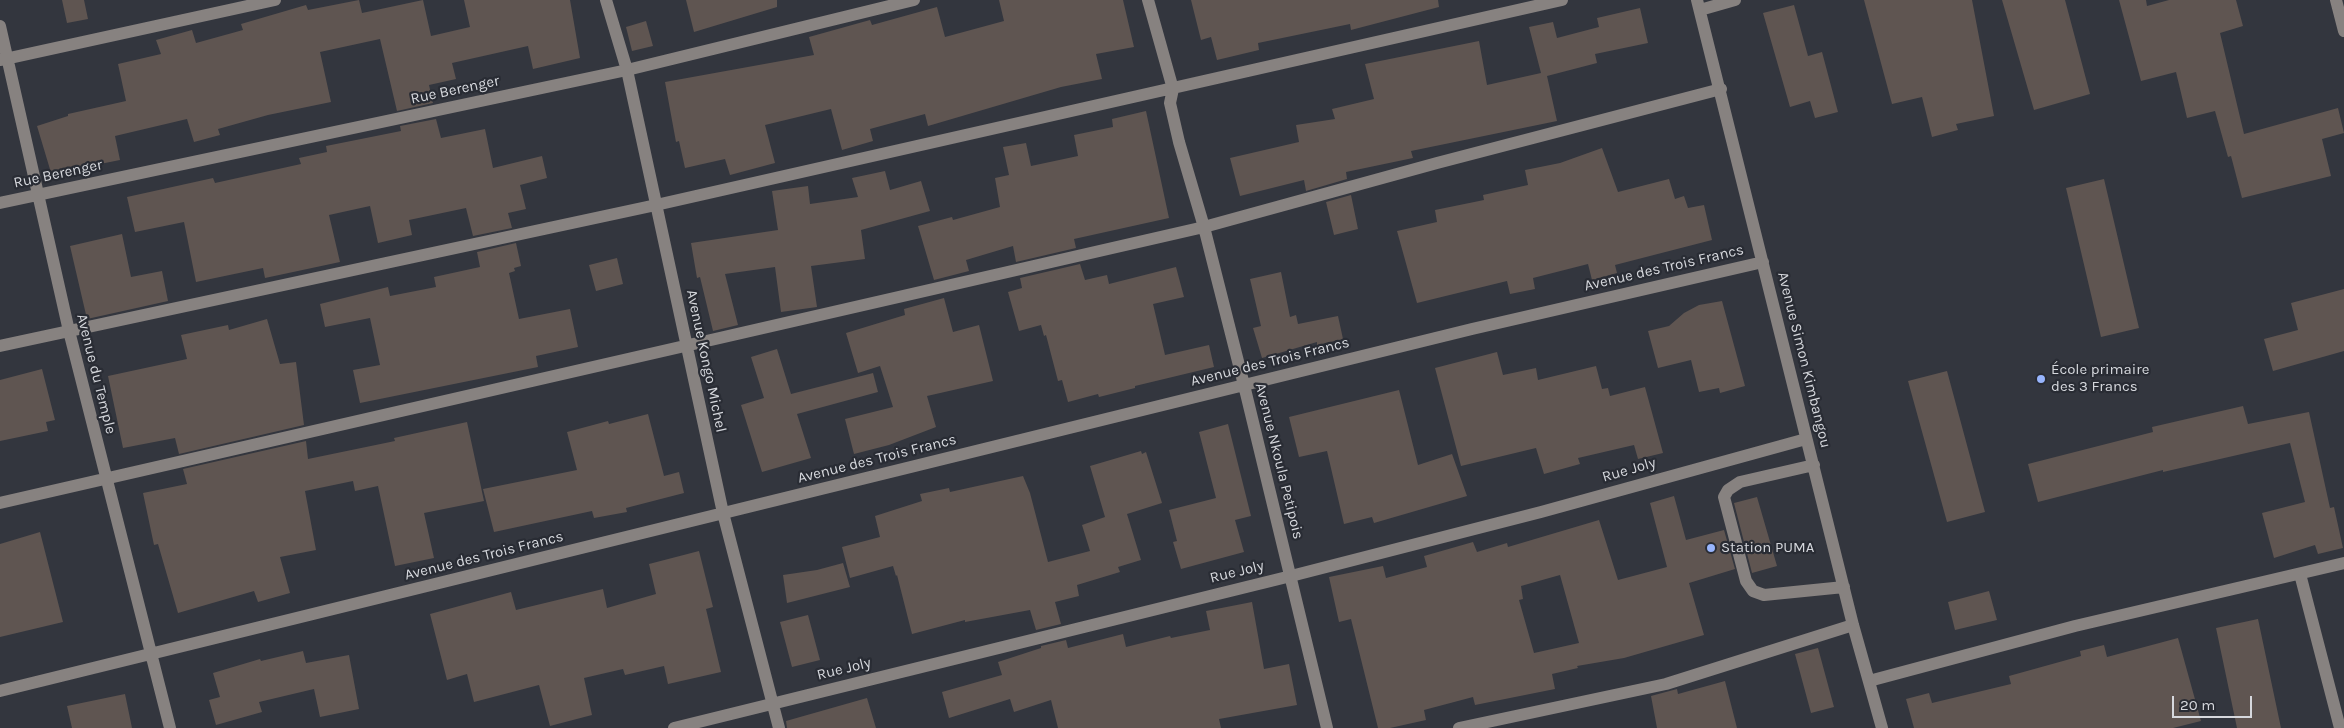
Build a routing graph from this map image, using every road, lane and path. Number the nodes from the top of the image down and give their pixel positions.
1 (275, 0) edge
2 (606, 0) edge
3 (914, 0) edge
4 (1148, 0) edge
5 (1562, 0) edge
6 (1735, 0) edge
7 (2336, 0) edge
8 (1698, 5) edge
9 (0, 26) edge
10 (2344, 31) edge
11 (4, 60) edge
12 (627, 70) junction
13 (1173, 89) junction
14 (1721, 89) junction
15 (37, 195) junction
16 (0, 203) edge
17 (656, 205) junction
18 (1204, 227) junction
19 (1763, 262) junction
20 (69, 331) junction
21 (0, 346) edge
22 (685, 346) junction
23 (1244, 385) junction
24 (1806, 438) junction
25 (1814, 466) junction
26 (105, 478) junction
27 (0, 503) edge
28 (723, 513) junction
29 (2344, 564) edge
30 (2300, 574) junction
31 (1291, 576) junction
32 (1844, 587) junction
33 (1854, 625) junction
34 (152, 655) junction
35 (1869, 681) junction
36 (0, 691) edge
37 (773, 704) junction
38 (170, 728) edge
39 (674, 728) edge
40 (779, 728) edge
41 (1327, 728) edge
42 (1459, 728) edge
43 (1882, 728) edge
44 (2340, 728) edge

1 - 11 street
2 - 12 street, Avenue Kongo Michel
3 - 12 street, Rue Berenger
4 - 13 street, Avenue Nkoula Petipois
5 - 13 street
6 - 8 street
7 - 10 street
8 - 14 street, Avenue Simon Kimbangou
9 - 11 street, Avenue du Temple
11 - 15 street, Avenue du Temple
12 - 15 street, Rue Berenger
12 - 17 street, Avenue Kongo Michel
13 - 17 street
13 - 18 street, Avenue Nkoula Petipois
14 - 18 street
14 - 19 street, Avenue Simon Kimbangou
15 - 16 street, Rue Berenger
15 - 20 street, Avenue du Temple
17 - 20 street
17 - 22 street, Avenue Kongo Michel
18 - 22 street
18 - 23 street, Avenue Nkoula Petipois
19 - 23 street, Avenue des Trois Francs
19 - 24 street, Avenue Simon Kimbangou
20 - 21 street
20 - 26 street, Avenue du Temple
22 - 26 street
22 - 28 street, Avenue Kongo Michel
23 - 28 street, Avenue des Trois Francs
23 - 31 street, Avenue Nkoula Petipois
24 - 25 street, Avenue Simon Kimbangou
24 - 31 street, Rue Joly
25 - 32 street, Avenue Simon Kimbangou
25 - 32 street
26 - 27 street
26 - 34 street, Avenue du Temple
28 - 34 street, Avenue des Trois Francs
28 - 37 street, Avenue Kongo Michel
29 - 30 street
30 - 35 street
30 - 44 street
31 - 37 street, Rue Joly
31 - 41 street, Avenue Nkoula Petipois
32 - 33 street, Avenue Simon Kimbangou
33 - 35 street, Avenue Simon Kimbangou
33 - 42 street
34 - 36 street, Avenue des Trois Francs
34 - 38 street, Avenue du Temple
35 - 43 street, Avenue Simon Kimbangou
37 - 39 street, Rue Joly
37 - 40 street, Avenue Kongo Michel

